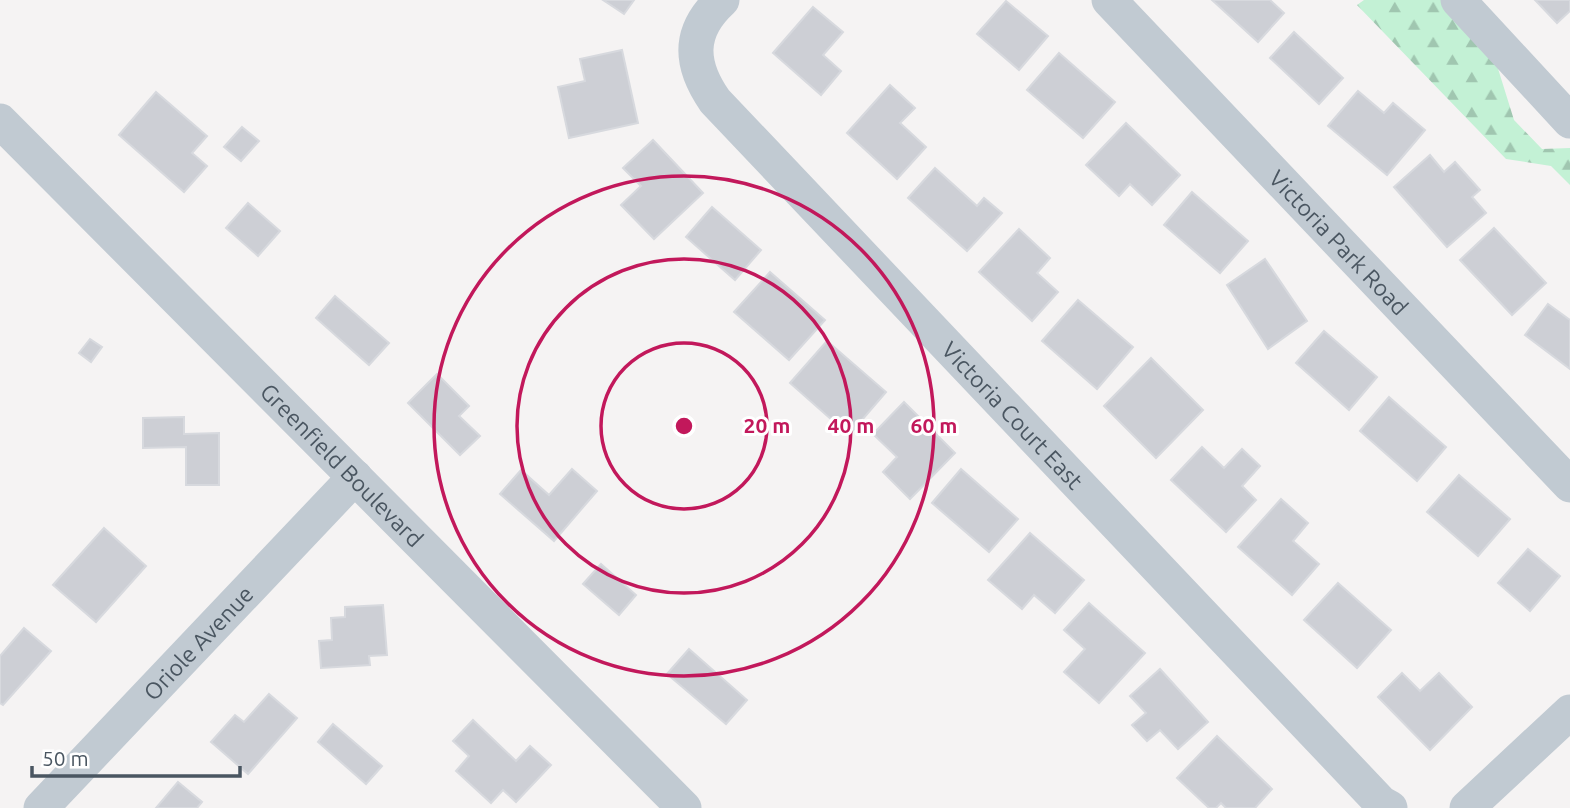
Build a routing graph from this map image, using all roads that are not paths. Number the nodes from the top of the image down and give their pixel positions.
1 (722, 0) edge
2 (1109, 0) edge
3 (1458, 0) edge
4 (0, 121) edge
5 (1570, 121) edge
6 (355, 477) junction
7 (1570, 485) edge
8 (1570, 712) edge
9 (41, 808) edge
10 (684, 808) edge
11 (1390, 808) edge
12 (1467, 808) edge

1 - 11 street, Victoria Court East
2 - 7 street, Victoria Park Road
3 - 5 street
4 - 6 street, Greenfield Boulevard
6 - 9 street, Oriole Avenue
6 - 10 street, Greenfield Boulevard
8 - 12 street

